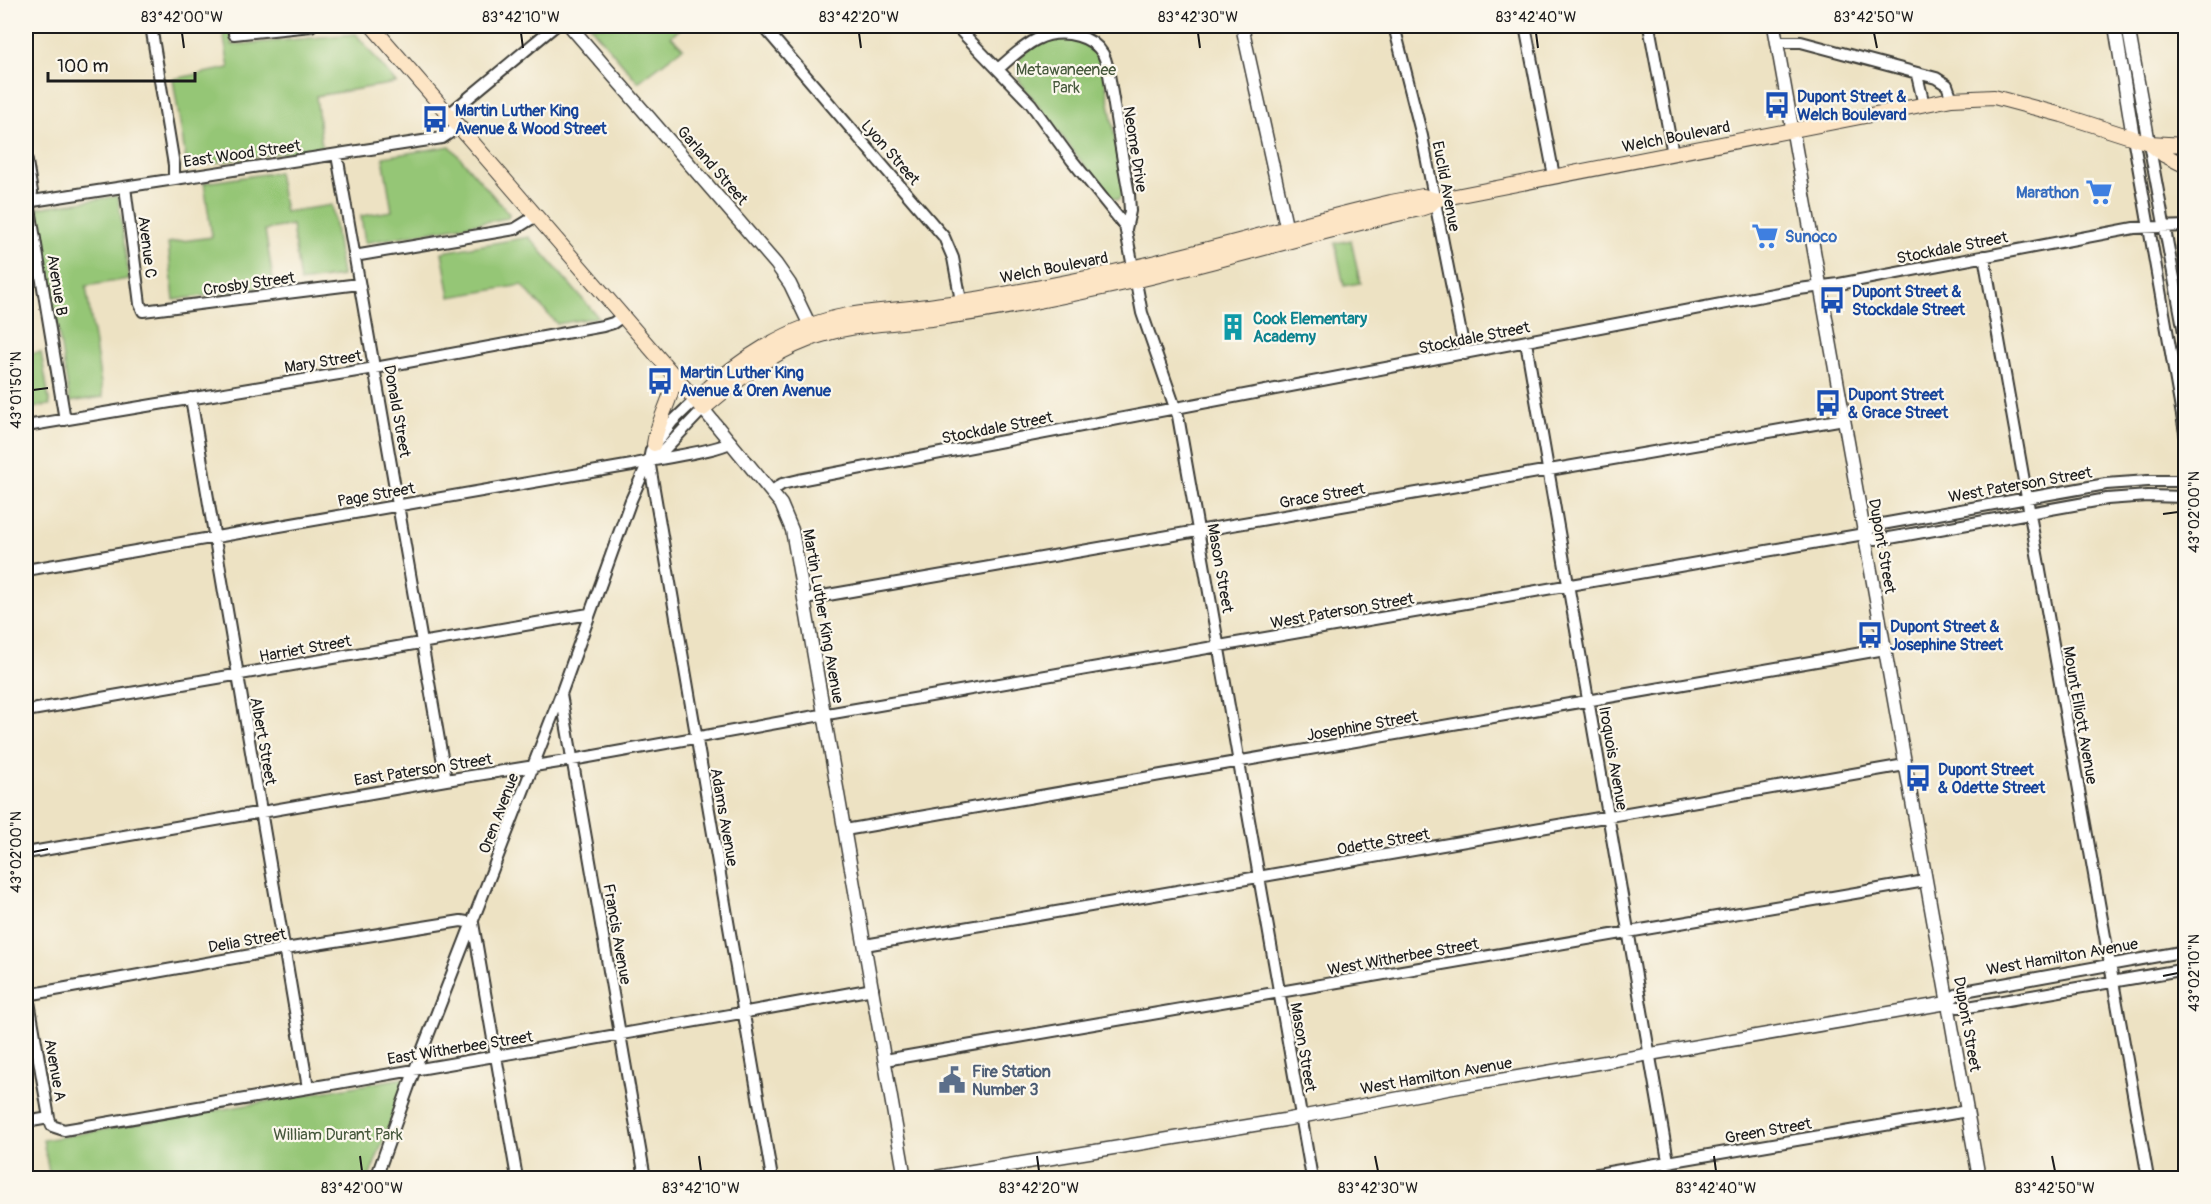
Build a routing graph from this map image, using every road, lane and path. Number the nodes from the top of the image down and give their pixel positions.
1 (151, 26) edge
2 (311, 26) edge
3 (372, 26) edge
4 (555, 26) edge
5 (570, 26) edge
6 (763, 26) edge
7 (956, 26) edge
8 (1242, 26) edge
9 (1394, 26) edge
10 (1525, 26) edge
11 (1649, 26) edge
12 (1774, 26) edge
13 (2115, 26) edge
14 (2128, 26) edge
15 (234, 34) dead end
16 (1777, 42) junction
17 (998, 69) junction
18 (1917, 75) junction
19 (1952, 99) junction
20 (1924, 105) junction
21 (449, 114) junction
22 (459, 126) junction
23 (1793, 130) junction
24 (2133, 137) junction
25 (2149, 143) junction
26 (2186, 145) edge
27 (1673, 154) junction
28 (337, 155) junction
29 (26, 156) edge
30 (2186, 166) edge
31 (1554, 176) junction
32 (174, 178) junction
33 (125, 187) junction
34 (1435, 200) junction
35 (28, 201) edge
36 (536, 216) junction
37 (2186, 226) edge
38 (2148, 227) junction
39 (2164, 228) junction
40 (1126, 229) junction
41 (1287, 234) junction
42 (354, 256) junction
43 (1984, 256) junction
44 (1135, 274) junction
45 (359, 284) junction
46 (1821, 287) junction
47 (962, 308) junction
48 (143, 311) joint
49 (623, 316) junction
50 (812, 331) junction
51 (1526, 342) junction
52 (2186, 343) edge
53 (1465, 354) junction
54 (375, 368) junction
55 (674, 374) junction
56 (190, 398) junction
57 (699, 404) junction
58 (1177, 409) junction
59 (1844, 419) junction
60 (64, 420) junction
61 (26, 426) edge
62 (2186, 438) edge
63 (731, 442) junction
64 (654, 444) junction
65 (649, 460) junction
66 (1548, 470) junction
67 (2186, 481) edge
68 (771, 491) junction
69 (2186, 496) edge
70 (2028, 498) junction
71 (399, 505) junction
72 (2030, 513) junction
73 (1199, 531) junction
74 (1864, 534) junction
75 (214, 538) junction
76 (26, 570) edge
77 (1568, 586) junction
78 (805, 599) junction
79 (589, 614) junction
80 (423, 643) junction
81 (1219, 646) junction
82 (1885, 649) junction
83 (237, 675) junction
84 (561, 694) junction
85 (1588, 701) junction
86 (26, 711) edge
87 (825, 714) junction
88 (696, 739) junction
89 (573, 760) junction
90 (1239, 762) junction
91 (1905, 765) junction
92 (531, 767) junction
93 (446, 780) junction
94 (261, 811) junction
95 (1608, 817) junction
96 (845, 830) junction
97 (26, 853) edge
98 (1259, 877) junction
99 (1925, 881) junction
100 (473, 923) junction
101 (1628, 932) junction
102 (865, 945) junction
103 (285, 949) junction
104 (2186, 951) edge
105 (2110, 964) junction
106 (2186, 969) edge
107 (2113, 982) junction
108 (26, 989) edge
109 (873, 989) junction
110 (1280, 992) junction
111 (1947, 1003) junction
112 (744, 1014) junction
113 (621, 1035) junction
114 (1649, 1054) junction
115 (496, 1057) junction
116 (885, 1060) junction
117 (416, 1069) junction
118 (308, 1088) junction
119 (1967, 1111) junction
120 (1301, 1116) junction
121 (26, 1122) edge
122 (51, 1122) junction
123 (1668, 1162) junction
124 (376, 1179) edge
125 (517, 1179) edge
126 (645, 1179) edge
127 (772, 1179) edge
128 (906, 1179) edge
129 (930, 1179) edge
130 (1312, 1179) edge
131 (1574, 1179) edge
132 (1671, 1179) edge
133 (1979, 1179) edge
134 (2148, 1179) edge

1 - 32 street
2 - 15 street
3 - 21 main road, Martin Luther King Avenue
4 - 21 street
5 - 50 street, Garland Street
6 - 47 street, Lyon Street
7 - 17 street, Mason Street
8 - 41 street
9 - 34 street, Euclid Avenue
10 - 31 street
11 - 27 street
12 - 16 street, Dupont Street
13 - 24 street
14 - 25 street
16 - 18 street
16 - 23 street, Dupont Street
17 - 40 street, Mason Street
17 - 40 street, Neome Drive
18 - 19 street
18 - 20 street
19 - 20 main road, Welch Boulevard
19 - 24 main road, Welch Boulevard
20 - 23 main road, Welch Boulevard
21 - 22 main road, Martin Luther King Avenue
22 - 28 street, East Wood Street
22 - 36 main road, Martin Luther King Avenue
23 - 27 main road, Welch Boulevard
23 - 46 street, Dupont Street
24 - 25 main road, Welch Boulevard
24 - 38 street
25 - 26 main road, Welch Boulevard
25 - 30 main road, Welch Boulevard
25 - 39 street
27 - 31 main road, Welch Boulevard
28 - 32 street, East Wood Street
28 - 42 street, Donald Street
29 - 35 street, Avenue B
31 - 34 main road, Welch Boulevard
32 - 33 street, East Wood Street
33 - 35 street, East Wood Street
33 - 48 street, Avenue C
34 - 41 main road, Welch Boulevard
34 - 53 street, Euclid Avenue
35 - 60 street, Avenue B
36 - 42 street
36 - 49 main road, Martin Luther King Avenue
37 - 39 street, Stockdale Street
38 - 39 street, Stockdale Street
38 - 43 street, Stockdale Street
38 - 62 street
39 - 52 street
40 - 44 street, Mason Street
41 - 44 main road, Welch Boulevard
42 - 45 street, Donald Street
43 - 46 street, Stockdale Street
43 - 70 street, Mount Elliott Avenue
44 - 47 main road, Welch Boulevard
44 - 58 street, Mason Street
45 - 48 street, Crosby Street
45 - 54 street, Donald Street
46 - 51 street, Stockdale Street
46 - 59 street, Dupont Street
47 - 50 main road, Welch Boulevard
49 - 54 street, Mary Street
49 - 55 main road, Martin Luther King Avenue
50 - 57 main road, Welch Boulevard
51 - 53 street, Stockdale Street
51 - 66 street, Iroquois Avenue
53 - 58 street, Stockdale Street
54 - 56 street, Mary Street
54 - 71 street, Donald Street
55 - 57 main road, Martin Luther King Avenue
55 - 64 main road
56 - 60 street, Mary Street
56 - 75 street, Albert Street
57 - 63 street, Martin Luther King Avenue
57 - 64 street, Oren Avenue
57 - 65 street, Oren Avenue
58 - 68 street, Stockdale Street
58 - 73 street, Mason Street
59 - 66 street, Grace Street
59 - 74 street, Dupont Street
60 - 61 street, Mary Street
63 - 65 street, Page Street
63 - 68 street, Martin Luther King Avenue
64 - 65 street, Oren Avenue
65 - 71 street, Page Street
65 - 79 street, Oren Avenue
65 - 88 street, Adams Avenue
66 - 73 street, Grace Street
66 - 77 street, Iroquois Avenue
67 - 70 street, West Paterson Street
68 - 78 street, Martin Luther King Avenue
69 - 72 street, West Paterson Street
70 - 72 street, Mount Elliott Avenue
70 - 74 street, West Paterson Street
71 - 75 street, Page Street
71 - 80 street, Donald Street
72 - 74 street, West Paterson Street
72 - 105 street, Mount Elliott Avenue
73 - 78 street, Grace Street
73 - 81 street, Mason Street
74 - 77 street, West Paterson Street
74 - 82 street, Dupont Street
75 - 76 street, Page Street
75 - 83 street, Albert Street
77 - 81 street, West Paterson Street
77 - 85 street, Iroquois Avenue
78 - 87 street, Martin Luther King Avenue
79 - 80 street, Harriet Street
79 - 84 street, Oren Avenue
80 - 83 street, Harriet Street
80 - 93 street, Donald Street
81 - 87 street, West Paterson Street
81 - 90 street, Mason Street
82 - 85 street, Josephine Street
82 - 91 street, Dupont Street
83 - 86 street, Harriet Street
83 - 94 street, Albert Street
84 - 89 street, Francis Avenue
84 - 92 street, Oren Avenue
85 - 90 street, Josephine Street
85 - 95 street, Iroquois Avenue
87 - 88 street, East Paterson Street
87 - 96 street, Martin Luther King Avenue
88 - 89 street, East Paterson Street
88 - 112 street, Adams Avenue
89 - 92 street, East Paterson Street
89 - 113 street, Francis Avenue
90 - 96 street, Josephine Street
90 - 98 street, Mason Street
91 - 95 street, Odette Street
91 - 99 street, Dupont Street
92 - 93 street, East Paterson Street
92 - 100 street, Oren Avenue
93 - 94 street, East Paterson Street
94 - 97 street, East Paterson Street
94 - 103 street, Albert Street
95 - 98 street, Odette Street
95 - 101 street, Iroquois Avenue
96 - 102 street, Martin Luther King Avenue
98 - 102 street, Odette Street
98 - 110 street, Mason Street
99 - 101 street, West Witherbee Street
99 - 111 street, Dupont Street
100 - 103 street, Delia Street
100 - 115 street
100 - 117 street, Oren Avenue
101 - 110 street, West Witherbee Street
101 - 114 street, Iroquois Avenue
102 - 109 street, Martin Luther King Avenue
103 - 108 street, Delia Street
103 - 118 street, Albert Street
104 - 105 street, West Hamilton Avenue
105 - 107 street, Mount Elliott Avenue
105 - 111 street, West Hamilton Avenue
106 - 107 street, West Hamilton Avenue
107 - 111 street, West Hamilton Avenue
107 - 134 street, Mount Elliott Avenue
108 - 122 street, Avenue A
109 - 112 street, East Witherbee Street
109 - 116 street, Martin Luther King Avenue
110 - 116 street, West Witherbee Street
110 - 120 street, Mason Street
111 - 114 street, West Hamilton Avenue
111 - 119 street, Dupont Street
112 - 113 street, East Witherbee Street
112 - 127 street, Adams Avenue
113 - 115 street, East Witherbee Street
113 - 126 street, Francis Avenue
114 - 120 street, West Hamilton Avenue
114 - 123 street, Iroquois Avenue
115 - 117 street, East Witherbee Street
115 - 125 street
116 - 128 street, Martin Luther King Avenue
117 - 118 street, East Witherbee Street
117 - 124 street, Oren Avenue
118 - 122 street, East Witherbee Street
119 - 123 street, Green Street
119 - 133 street, Dupont Street
120 - 129 street, West Hamilton Avenue
120 - 130 street, Mason Street
121 - 122 street, East Witherbee Street
123 - 131 street, Green Street
123 - 132 street, Iroquois Avenue

